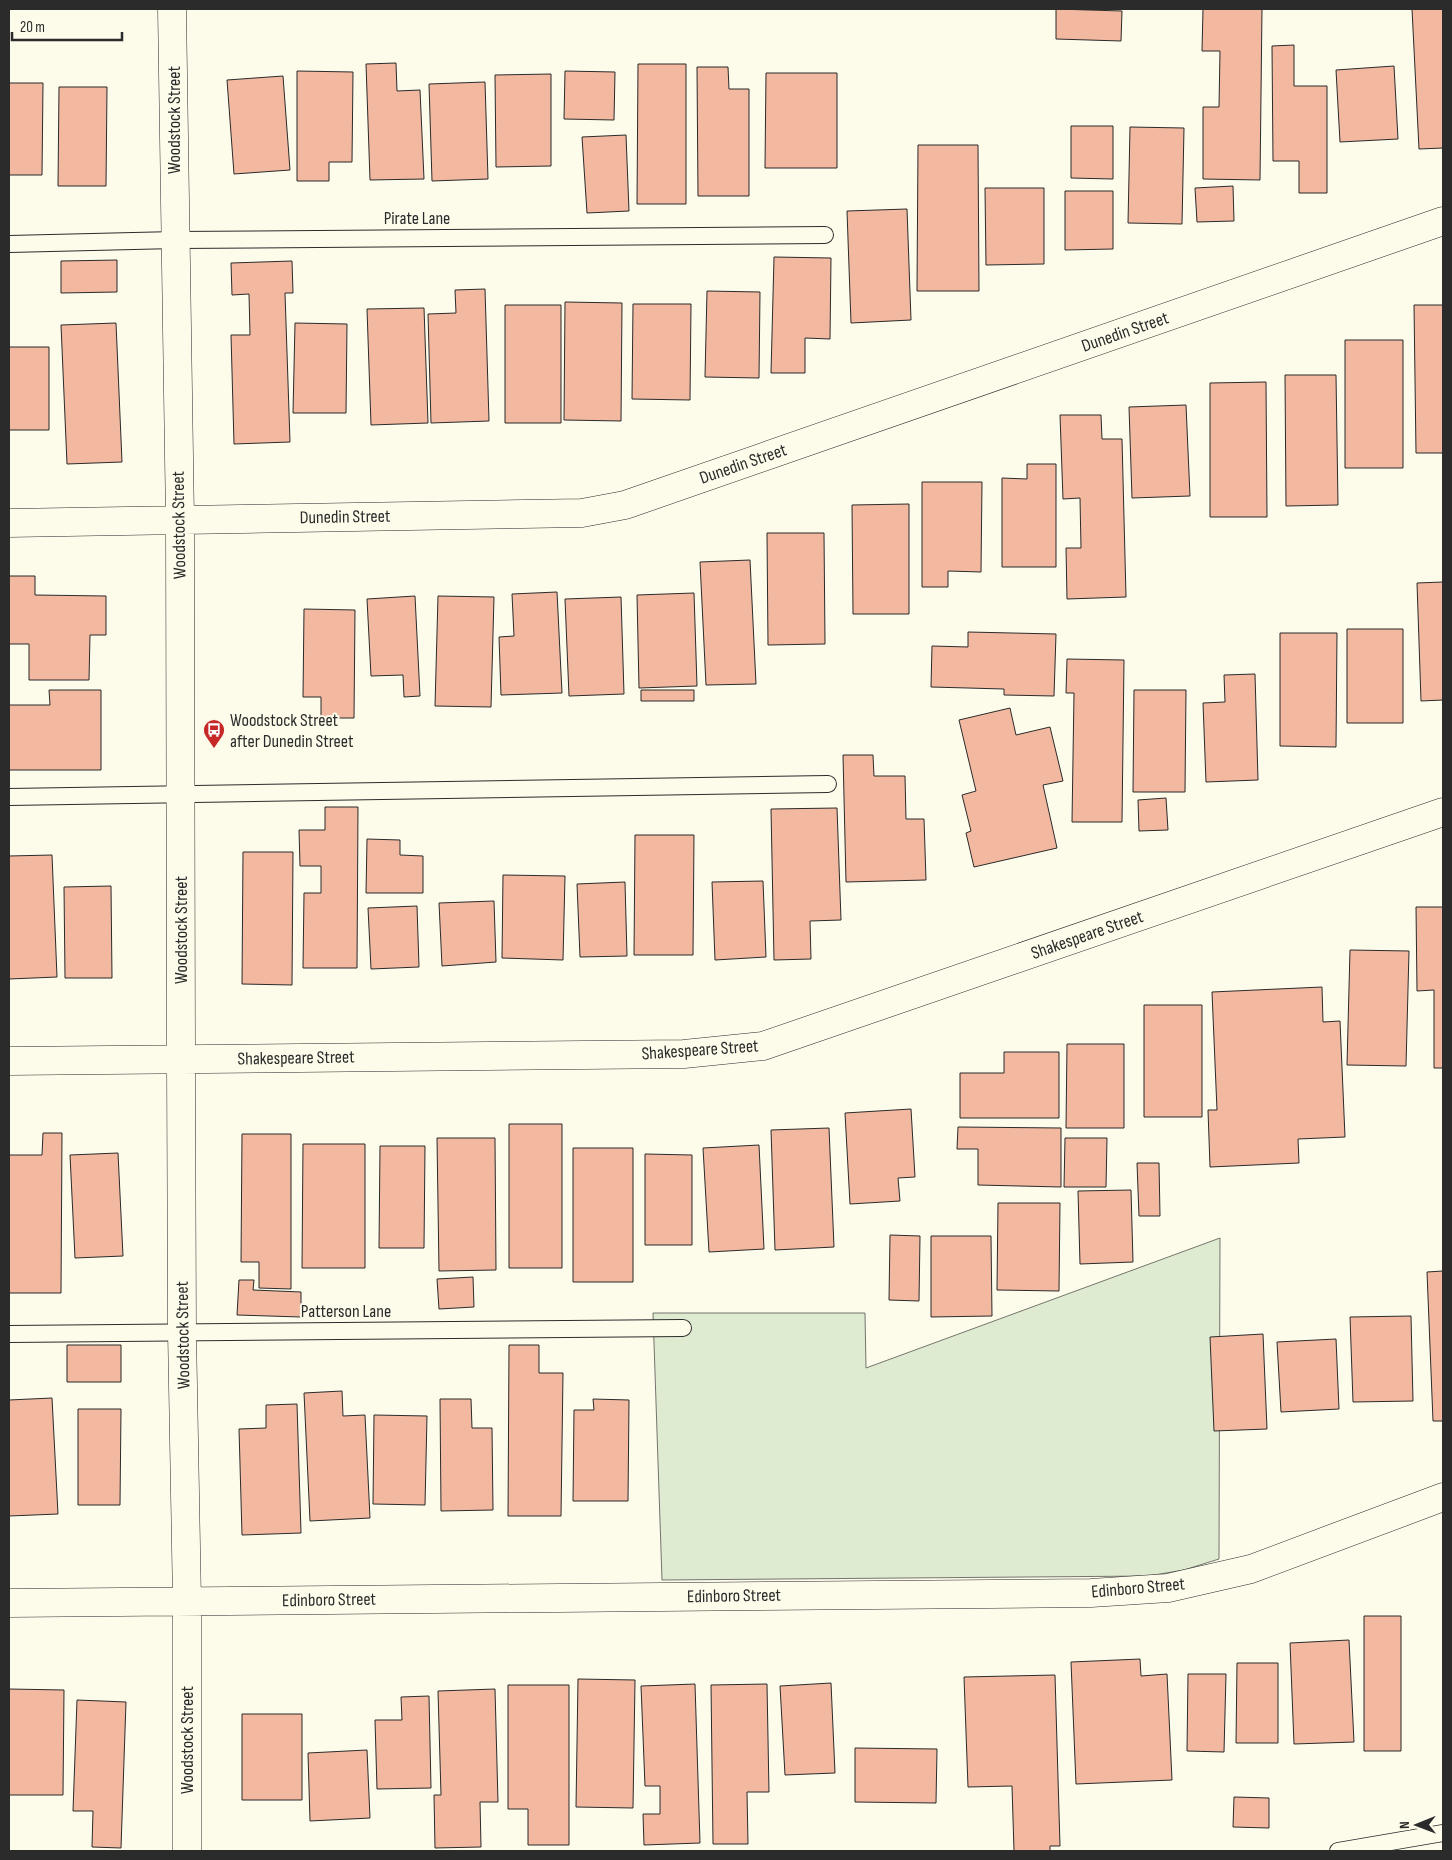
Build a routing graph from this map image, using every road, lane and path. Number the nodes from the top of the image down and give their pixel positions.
1 (172, 9) edge
2 (1443, 221) edge
3 (825, 235) dead end
4 (175, 240) junction
5 (9, 244) edge
6 (180, 520) junction
7 (9, 523) edge
8 (828, 784) dead end
9 (182, 794) junction
10 (9, 797) edge
11 (1443, 812) edge
12 (181, 1059) junction
13 (9, 1061) edge
14 (684, 1328) dead end
15 (182, 1332) junction
16 (9, 1334) edge
17 (1443, 1497) edge
18 (187, 1601) junction
19 (9, 1603) edge
20 (1443, 1833) edge
21 (187, 1851) edge
22 (1338, 1851) edge

1 - 4 street, Woodstock Street
2 - 6 street, Dunedin Street
3 - 4 lane, Pirate Lane
4 - 5 lane, Pirate Lane
4 - 6 street, Woodstock Street
6 - 7 street, Dunedin Street
6 - 9 street, Woodstock Street
8 - 9 lane
9 - 10 lane
9 - 12 street, Woodstock Street
11 - 12 street, Shakespeare Street
12 - 13 street, Shakespeare Street
12 - 15 street, Woodstock Street
14 - 15 lane, Patterson Lane
15 - 16 lane, Patterson Lane
15 - 18 street, Woodstock Street
17 - 18 street, Edinboro Street
18 - 19 street, Edinboro Street
18 - 21 street, Woodstock Street
20 - 22 lane

